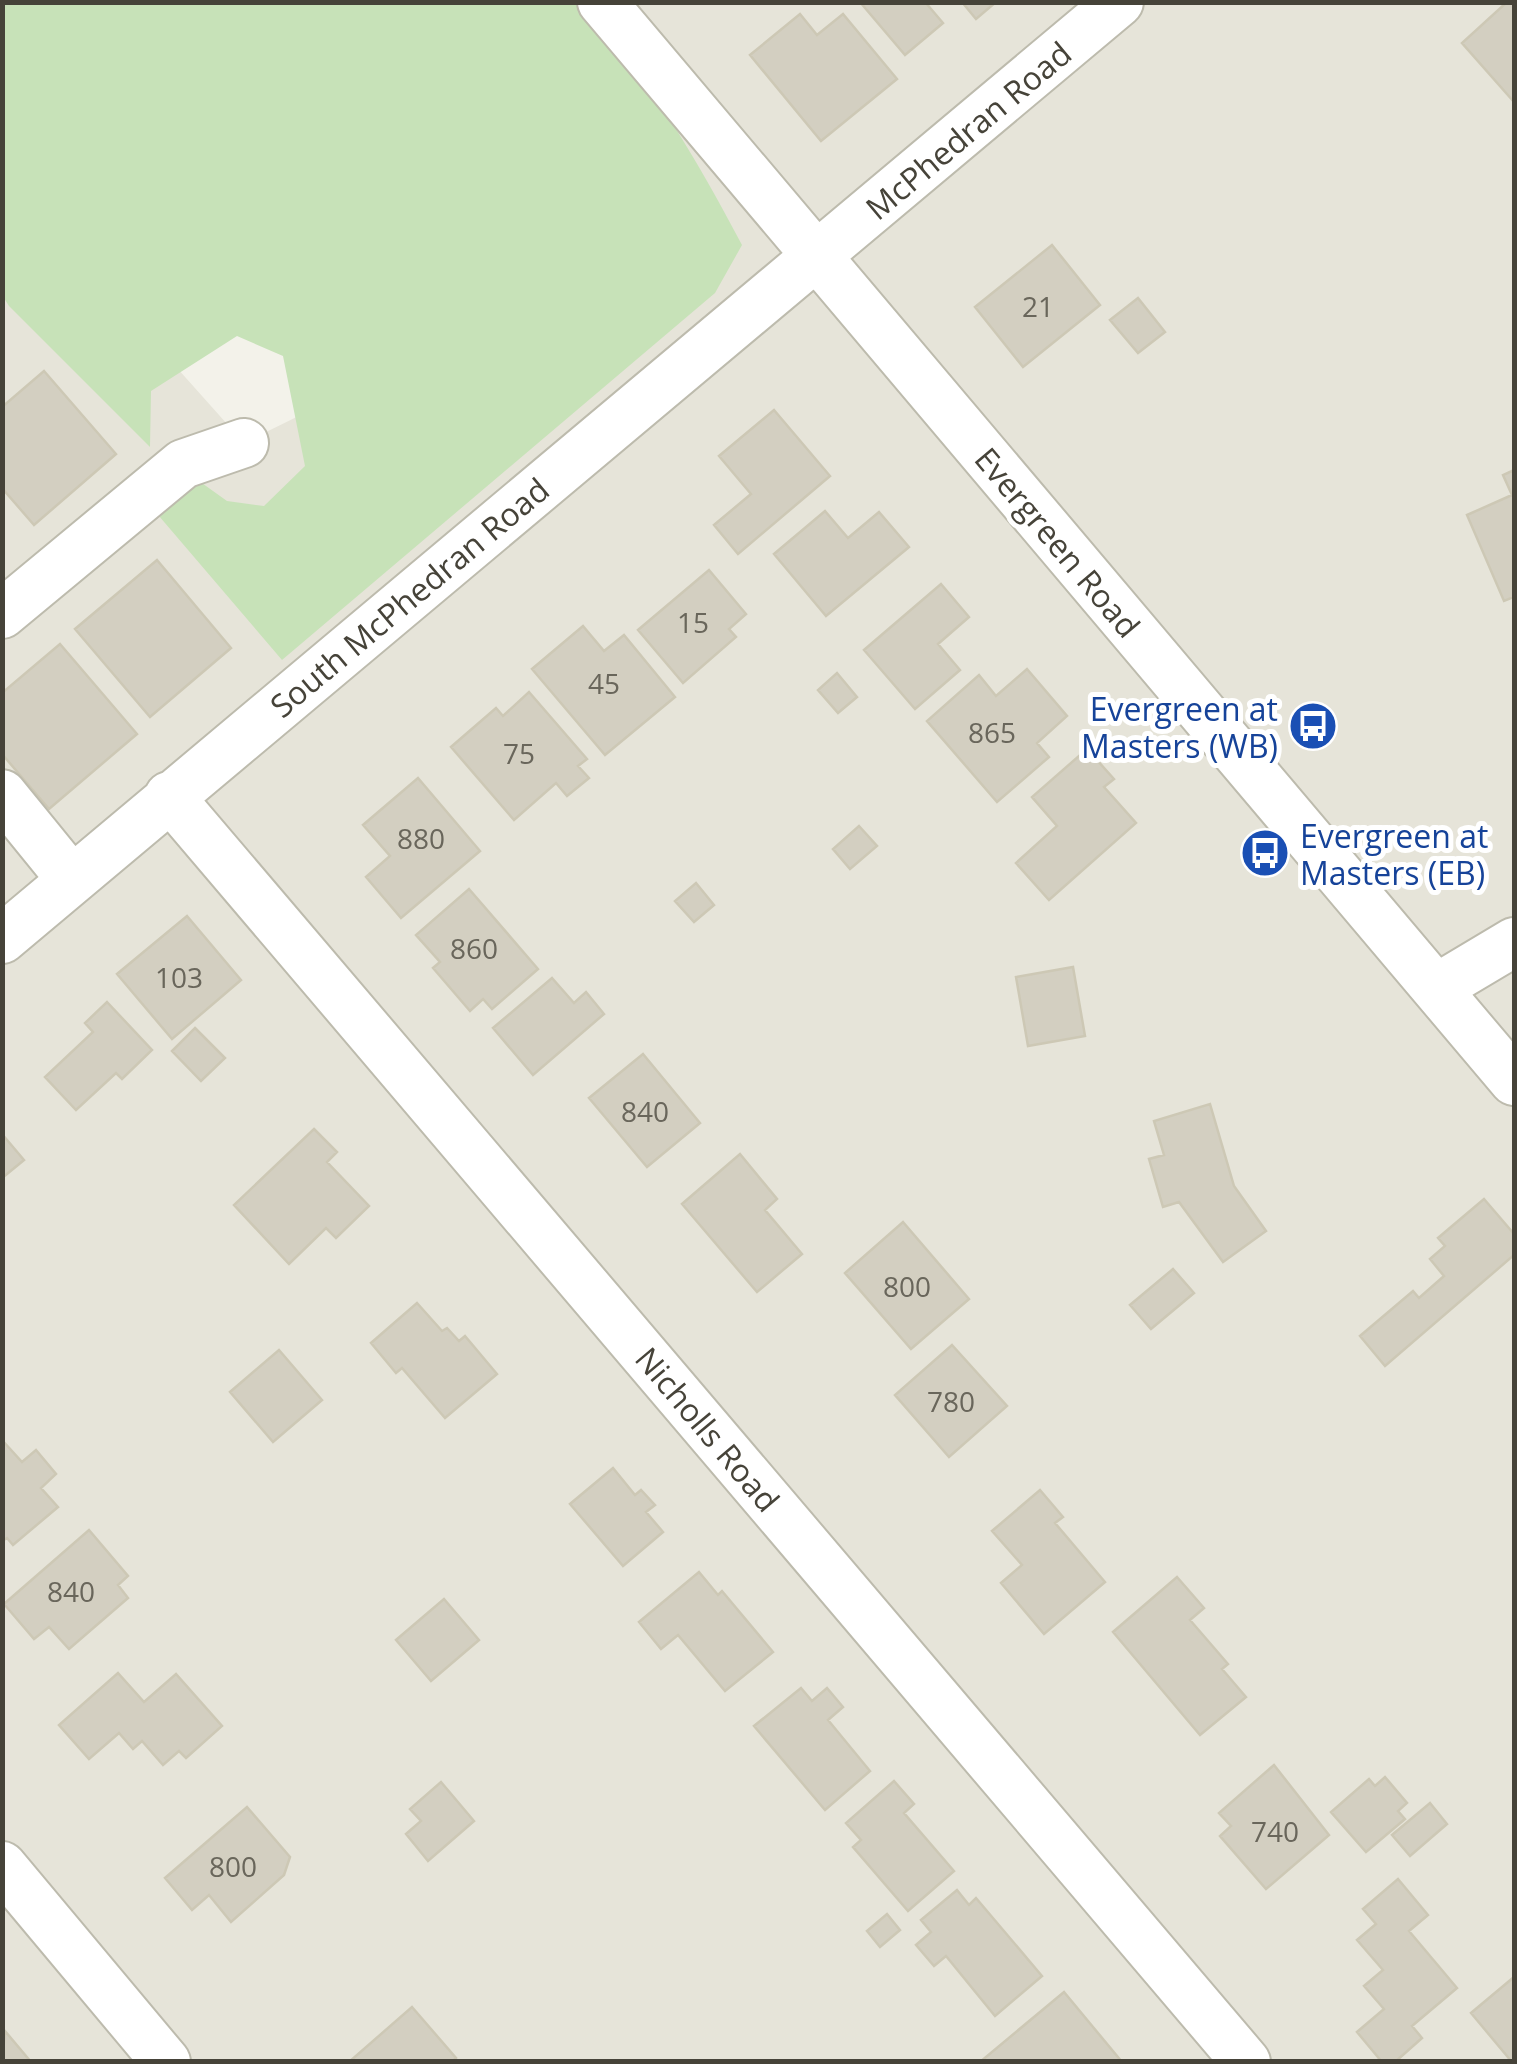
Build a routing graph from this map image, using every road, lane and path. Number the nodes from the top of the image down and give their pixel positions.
1 (602, 2) edge
2 (1119, 2) edge
3 (817, 258) junction
4 (244, 444) dead end
5 (2, 614) edge
6 (2, 794) edge
7 (169, 796) junction
8 (72, 880) junction
9 (2, 939) edge
10 (1514, 942) edge
11 (1437, 988) junction
12 (1514, 1081) edge
13 (2, 1866) edge
14 (166, 2062) edge
15 (1246, 2062) edge

1 - 3 street, Evergreen Road
2 - 3 street, McPhedran Road
3 - 7 street, South McPhedran Road
3 - 11 street, Evergreen Road
4 - 5 street
6 - 8 street
7 - 8 street, South McPhedran Road
7 - 15 street, Nicholls Road
8 - 9 street, South McPhedran Road
10 - 11 street
11 - 12 street, Evergreen Road
13 - 14 street

